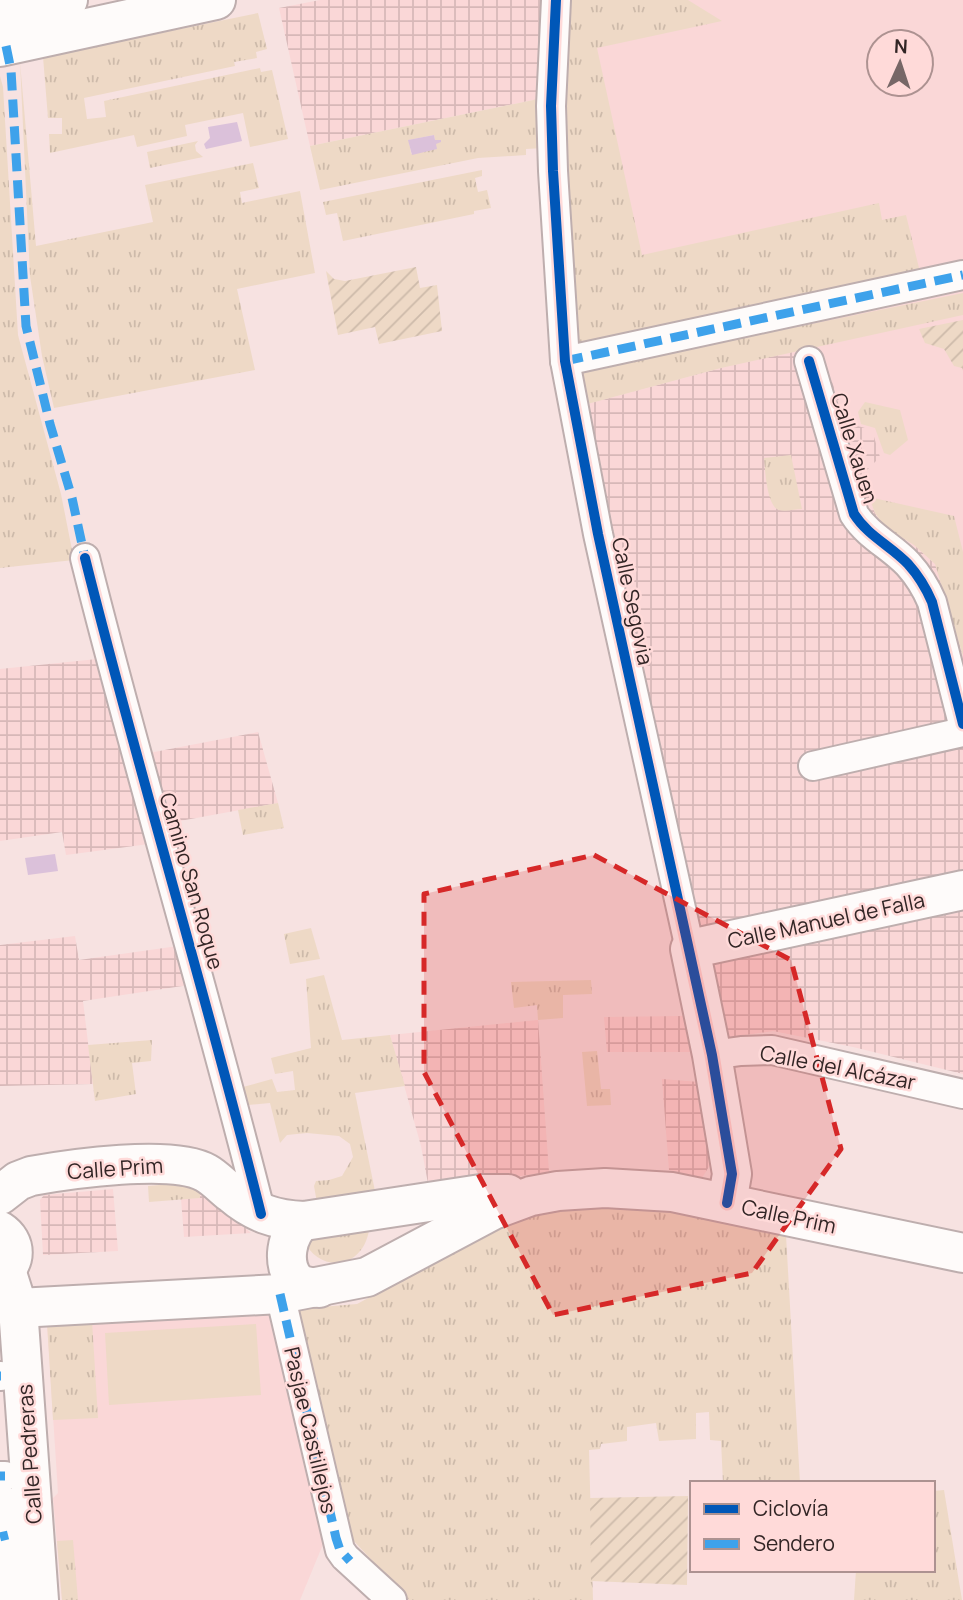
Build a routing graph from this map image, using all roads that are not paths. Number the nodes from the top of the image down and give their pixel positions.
1 (68, 0) edge
2 (216, 0) edge
3 (556, 0) edge
4 (0, 15) edge
5 (0, 47) edge
6 (963, 275) edge
7 (565, 360) junction
8 (809, 361) dead end
9 (85, 558) dead end
10 (963, 724) edge
11 (963, 732) edge
12 (813, 766) dead end
13 (963, 890) edge
14 (690, 949) junction
15 (712, 1055) junction
16 (963, 1094) edge
17 (243, 1148) junction
18 (179, 1165) junction
19 (531, 1196) junction
20 (727, 1203) junction
21 (4, 1206) edge
22 (261, 1214) junction
23 (356, 1214) junction
24 (304, 1221) junction
25 (963, 1254) edge
26 (363, 1278) junction
27 (6, 1288) edge
28 (319, 1289) junction
29 (280, 1294) junction
30 (0, 1374) edge
31 (3, 1476) edge
32 (4, 1536) edge
33 (12, 1600) edge
34 (39, 1600) edge
35 (392, 1600) edge

1 - 4 main road
2 - 5 main road
3 - 7 street, Calle Segovia
6 - 7 street
7 - 14 street, Calle Segovia
8 - 10 street, Calle Xauen
9 - 17 street, Camino San Roque
11 - 12 street
13 - 14 main road, Calle Manuel de Falla
14 - 15 main road, Calle Segovia
15 - 16 street, Calle del Alcázar
15 - 20 main road, Calle Segovia
17 - 18 street
17 - 22 street, Camino San Roque
18 - 21 main road, Calle Prim
18 - 22 main road, Calle Prim
19 - 20 main road, Calle Prim
19 - 23 main road, Calle Prim
19 - 26 main road, Calle Prim
20 - 25 main road, Calle Prim
21 - 27 main road, Calle Pedreras
22 - 24 main road, Calle Prim
23 - 24 main road, Calle Prim
23 - 26 main road
24 - 28 main road
26 - 28 main road, Calle Prim
27 - 29 main road, Calle Prim
27 - 34 main road, Calle Pedreras
28 - 29 main road, Calle Prim
29 - 35 street, Pasjae Castillejos
30 - 31 main road, Calle Pedreras
31 - 32 main road, Calle Pedreras
32 - 33 main road, Calle Pedreras

